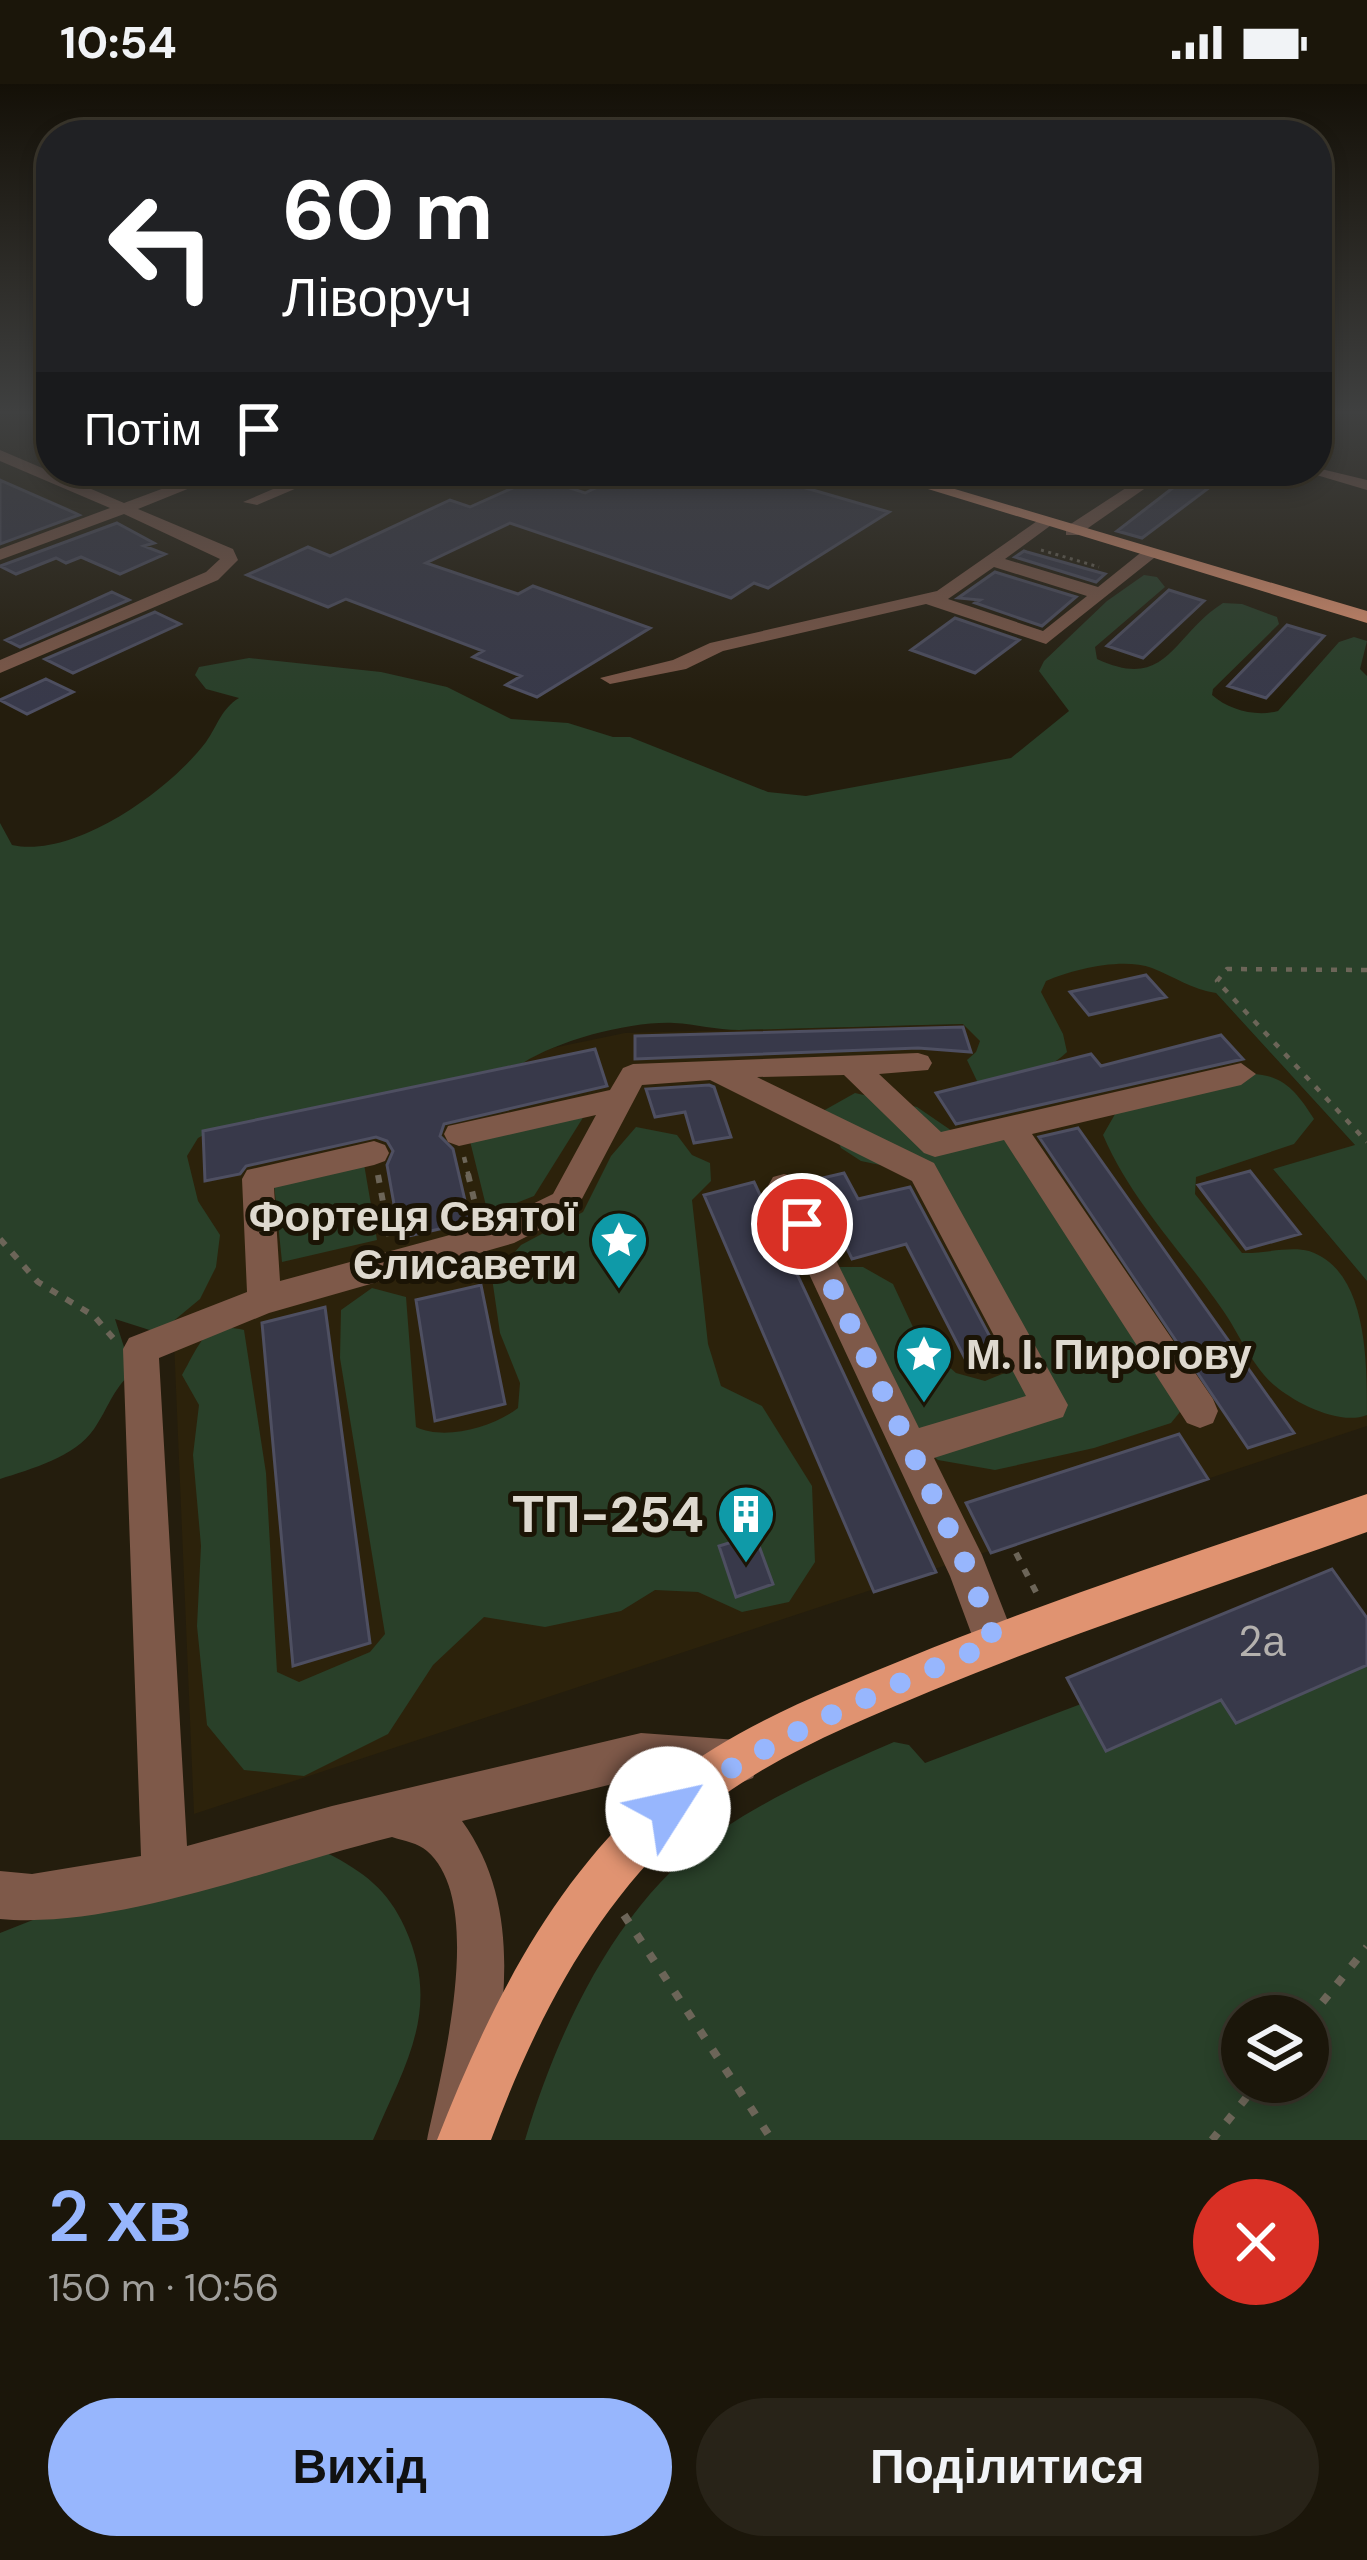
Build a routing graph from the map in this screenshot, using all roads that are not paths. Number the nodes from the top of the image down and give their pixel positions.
1 (117, 511) edge
2 (136, 511) edge
3 (1004, 511) edge
4 (1102, 511) edge
5 (1046, 524) junction
6 (1072, 531) junction
7 (1150, 554) junction
8 (0, 555) edge
9 (992, 561) junction
10 (1098, 593) junction
11 (928, 598) junction
12 (1367, 616) edge
13 (0, 667) edge
14 (610, 678) dead end
15 (918, 1063) dead end
16 (850, 1065) junction
17 (714, 1069) junction
18 (1241, 1074) dead end
19 (620, 1099) junction
20 (1010, 1126) junction
21 (459, 1134) road end
22 (374, 1153) road end
23 (784, 1186) dead end
24 (264, 1300) junction
25 (1200, 1412) dead end
26 (910, 1448) junction
27 (1367, 1513) edge
28 (995, 1642) junction
29 (736, 1762) junction
30 (396, 1816) junction
31 (165, 1876) junction
32 (0, 1894) edge
33 (454, 2140) edge
34 (464, 2140) edge

1 - 8 street
2 - 13 street
3 - 5 main road
4 - 6 street
5 - 6 main road
5 - 9 street
6 - 7 main road
7 - 10 street
7 - 12 main road
9 - 10 street
9 - 11 street
10 - 11 street
11 - 14 street
15 - 16 street
16 - 17 street
16 - 20 street
17 - 19 street
17 - 26 street
18 - 20 street
19 - 21 street
19 - 24 street
20 - 25 street
22 - 24 street
23 - 26 street
24 - 31 street
26 - 28 street
27 - 28 main road
28 - 29 main road
29 - 30 street
29 - 34 main road
30 - 31 street
30 - 33 street
31 - 32 street

